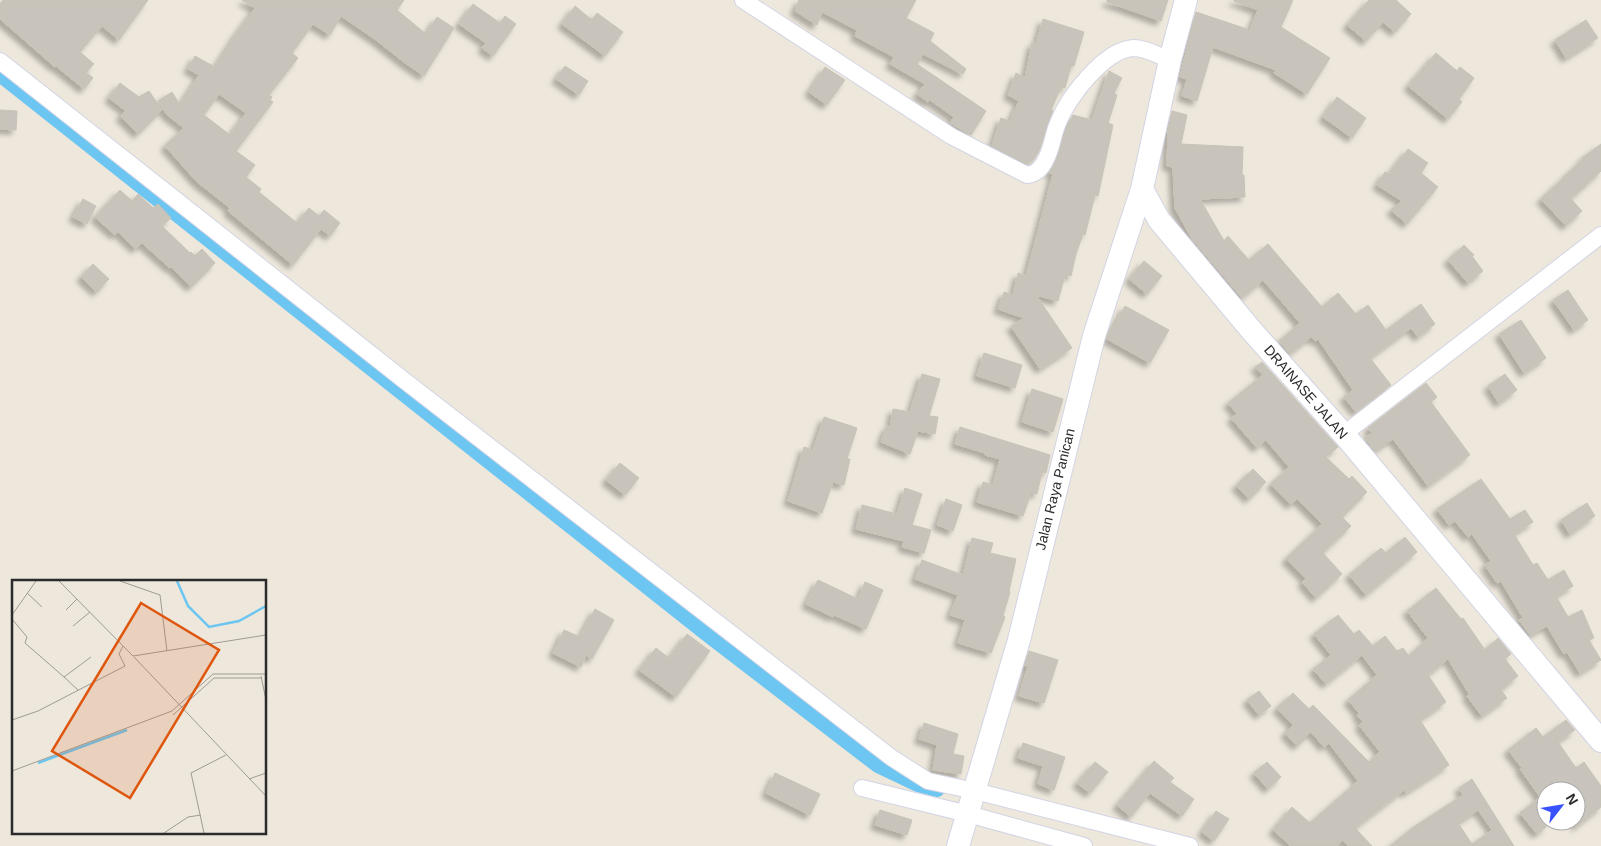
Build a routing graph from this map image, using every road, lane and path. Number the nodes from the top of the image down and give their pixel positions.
1 (742, 0) edge
2 (1186, 0) edge
3 (0, 60) edge
4 (1170, 60) junction
5 (1142, 189) junction
6 (1601, 235) edge
7 (1344, 434) junction
8 (1601, 740) edge
9 (862, 788) dead end
10 (974, 791) junction
11 (968, 814) junction
12 (958, 846) edge
13 (1084, 846) edge
14 (1190, 846) edge

1 - 4 street
2 - 4 street
3 - 10 street
4 - 5 street
5 - 7 street, DRAINASE JALAN
5 - 10 street, Jalan Raya Panican
6 - 7 street
7 - 8 street, DRAINASE JALAN
9 - 11 street
10 - 11 street, Jalan Raya Panican
10 - 14 street
11 - 12 street, Jalan Raya Panican
11 - 13 street

